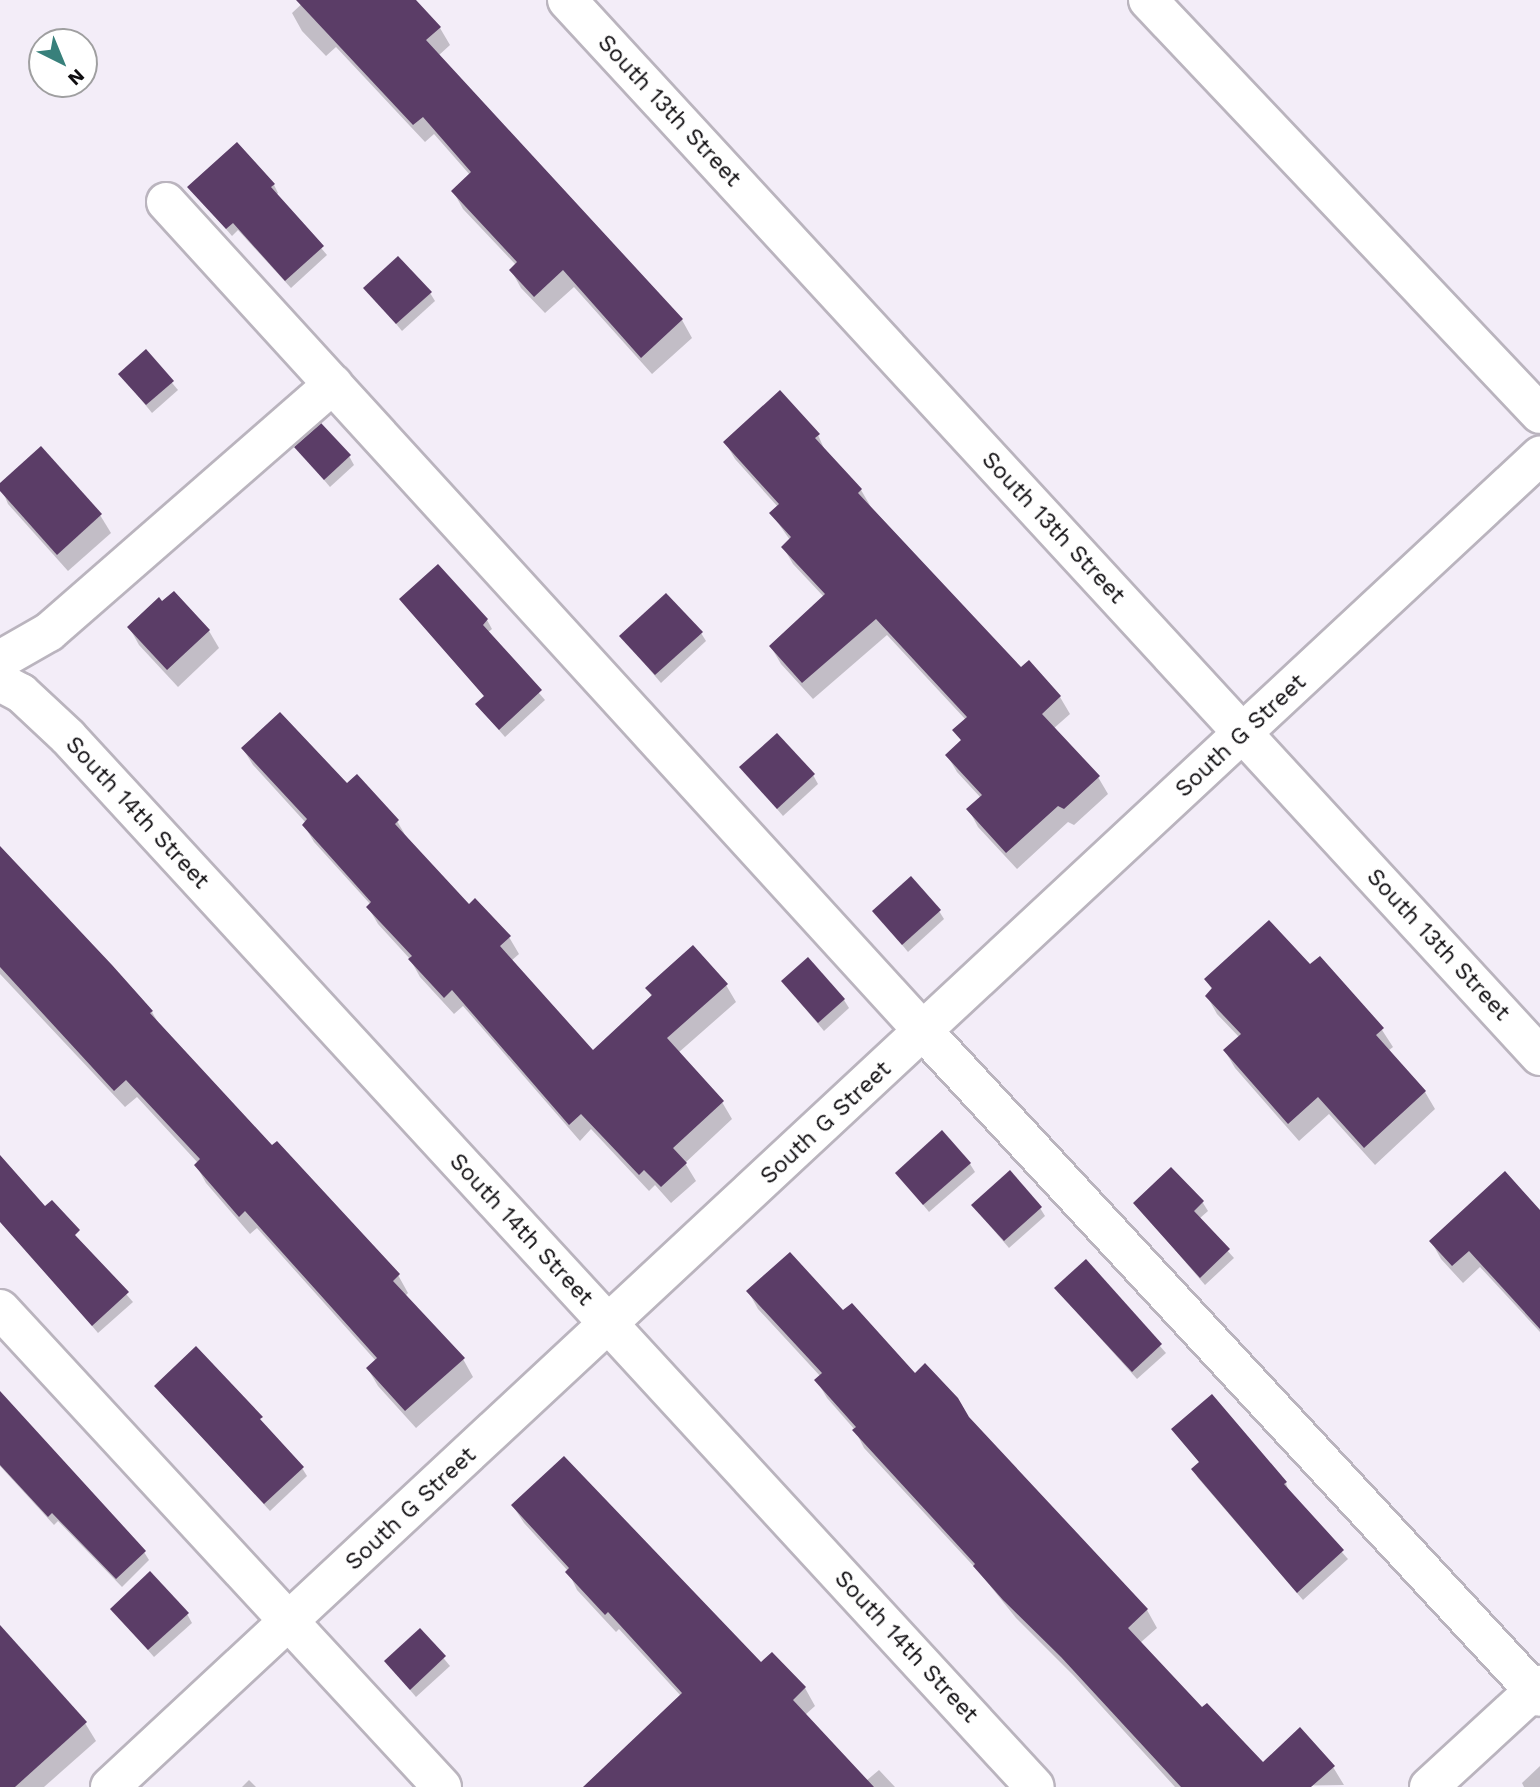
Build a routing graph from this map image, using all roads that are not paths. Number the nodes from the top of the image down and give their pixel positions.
1 (567, 0) edge
2 (1148, 0) edge
3 (166, 202) dead end
4 (333, 384) junction
5 (1540, 414) edge
6 (1540, 456) edge
7 (0, 660) edge
8 (0, 682) edge
9 (1243, 735) junction
10 (924, 1032) junction
11 (1540, 1056) edge
12 (0, 1309) edge
13 (608, 1326) junction
14 (289, 1621) junction
15 (1538, 1691) edge
16 (110, 1787) edge
17 (442, 1787) edge
18 (1035, 1787) edge
19 (1429, 1787) edge

1 - 9 street, South 13th Street
2 - 5 street
3 - 4 street
4 - 7 street
4 - 10 street
6 - 9 street, South G Street
8 - 13 street, South 14th Street
9 - 10 street, South G Street
9 - 11 street, South 13th Street
10 - 13 street, South G Street
10 - 15 street
12 - 14 street
13 - 14 street, South G Street
13 - 18 street, South 14th Street
14 - 16 street, South G Street
14 - 17 street
15 - 19 street

